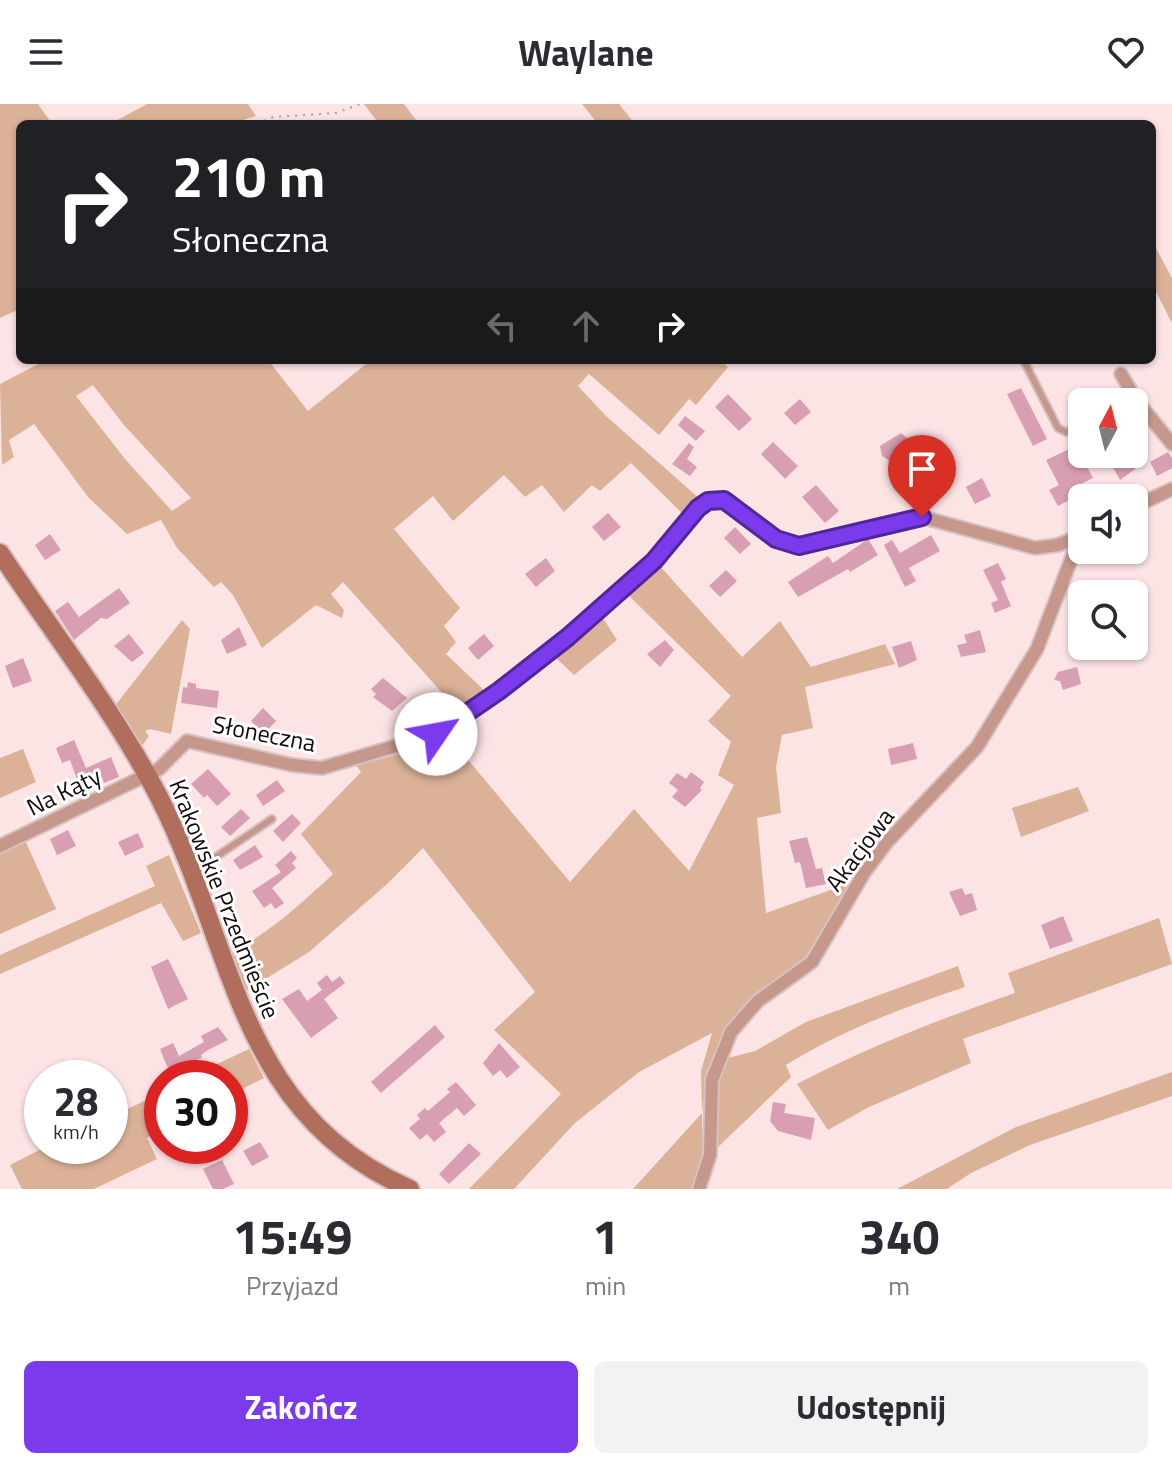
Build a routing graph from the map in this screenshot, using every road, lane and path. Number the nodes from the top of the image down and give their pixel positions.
1 (360, 104) edge
2 (266, 120) edge
3 (1026, 364) edge
4 (1121, 374) dead end
5 (1128, 388) edge
6 (1148, 416) edge
7 (1068, 432) edge
8 (1172, 444) edge
9 (1172, 489) edge
10 (1148, 500) edge
11 (1068, 541) edge
12 (0, 553) edge
13 (1070, 564) edge
14 (147, 775) junction
15 (272, 819) dead end
16 (0, 846) edge
17 (191, 874) junction
18 (410, 1189) edge
19 (699, 1189) edge

1 - 2 path
3 - 7 lane
4 - 5 street
6 - 8 street
9 - 10 street
11 - 14 street, Słoneczna
12 - 14 main road, Krakowskie Przedmieście
13 - 19 street, Akacjowa
14 - 16 street, Na Kąty
14 - 17 main road, Krakowskie Przedmieście
15 - 17 lane
17 - 18 main road, Krakowskie Przedmieście

